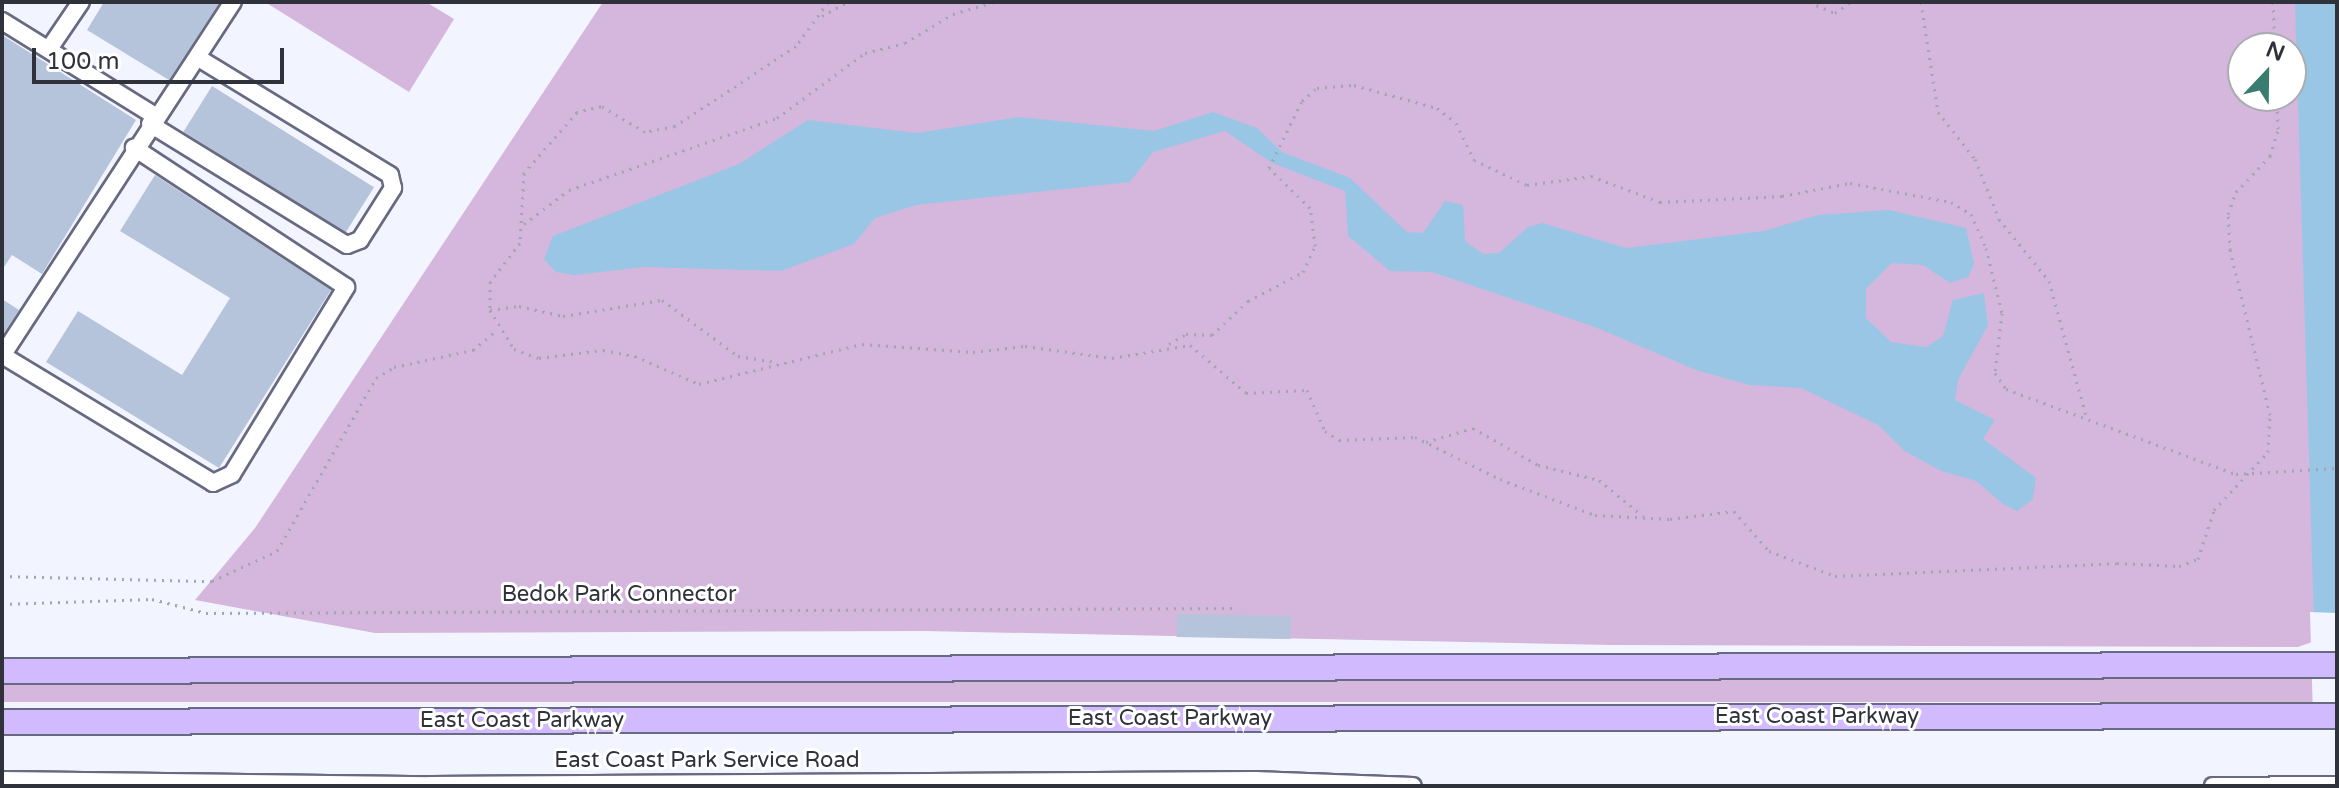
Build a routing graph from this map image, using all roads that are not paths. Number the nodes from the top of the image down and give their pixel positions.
1 (81, 2) edge
2 (233, 2) edge
3 (2, 21) edge
4 (49, 49) junction
5 (198, 58) junction
6 (153, 120) junction
7 (134, 148) junction
8 (2, 356) edge
9 (2337, 665) edge
10 (2, 671) edge
11 (2337, 716) edge
12 (2, 722) edge
13 (2, 780) edge
14 (2300, 785) edge
15 (2337, 785) edge
16 (1413, 786) edge
17 (2213, 786) edge

1 - 4 street
2 - 5 street
3 - 4 street
4 - 6 street
5 - 6 street
5 - 6 street
6 - 7 street
7 - 8 street
7 - 8 street
9 - 10 highway
11 - 12 highway, East Coast Parkway
13 - 16 street, East Coast Park Service Road
14 - 15 street
14 - 17 street

